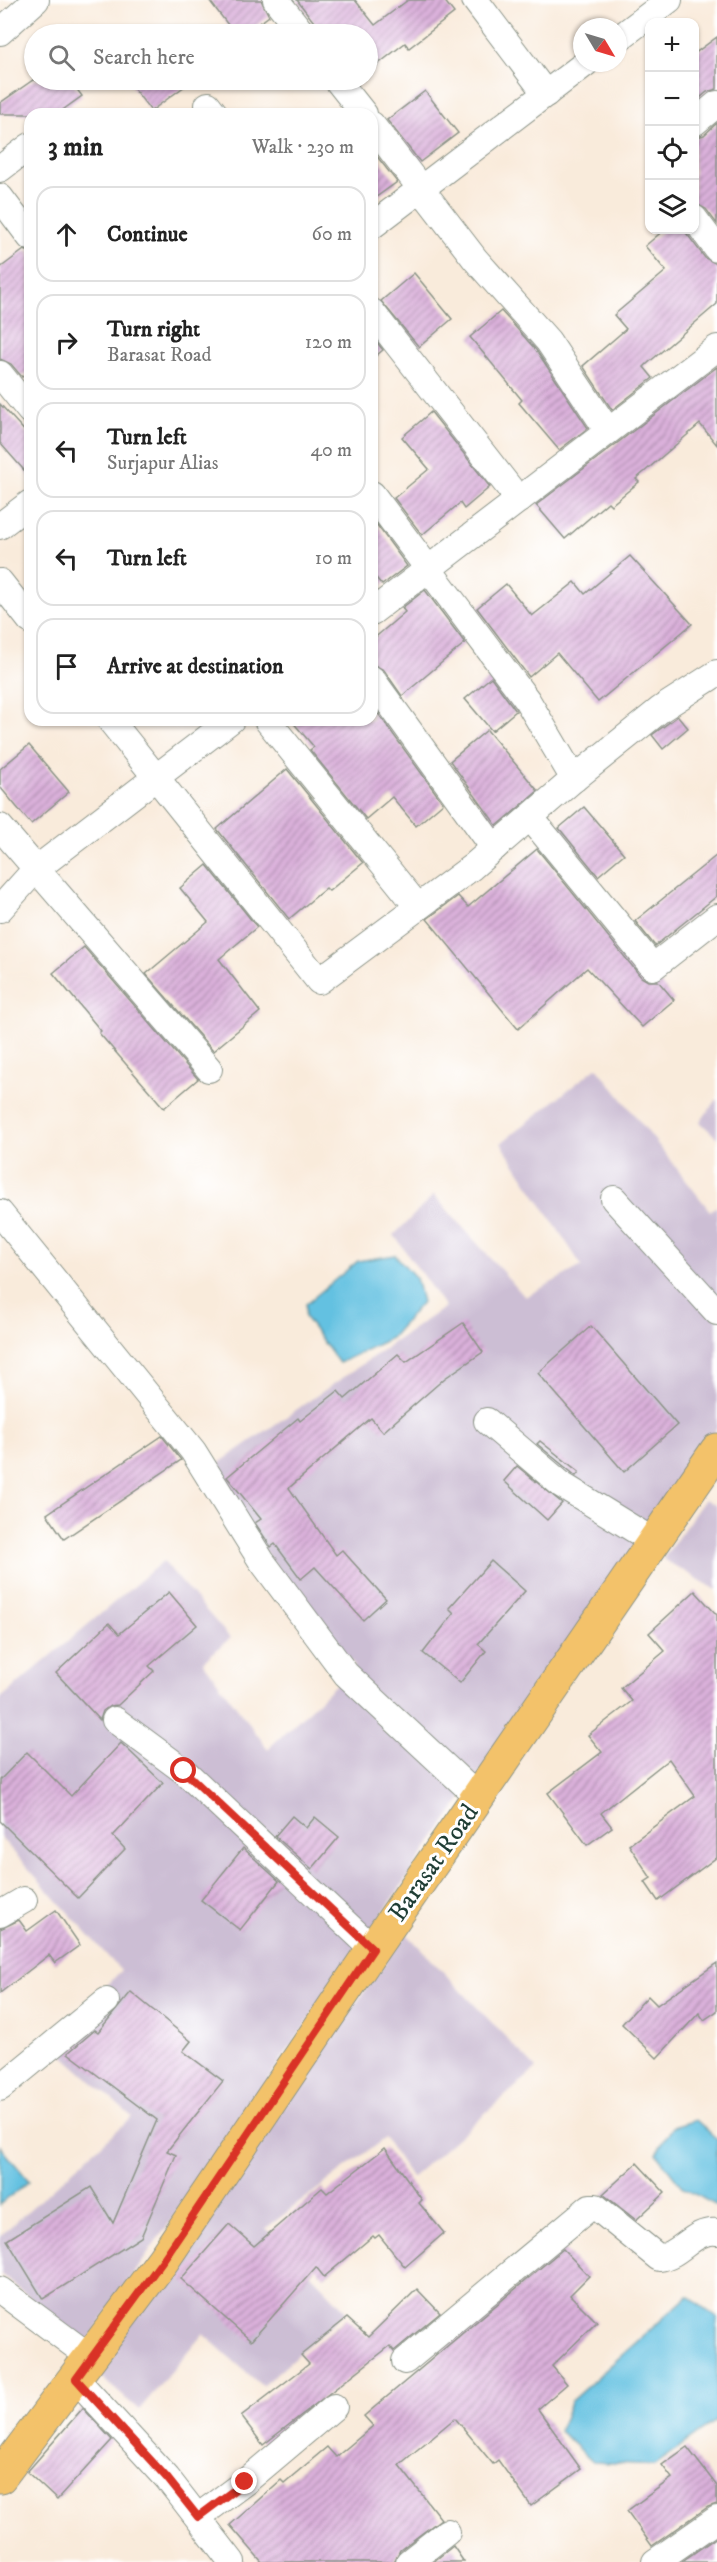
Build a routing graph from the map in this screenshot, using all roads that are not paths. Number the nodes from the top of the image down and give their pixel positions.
1 (36, 0) edge
2 (276, 0) edge
3 (475, 0) edge
4 (669, 0) edge
5 (295, 24) edge
6 (0, 32) edge
7 (627, 32) edge
8 (574, 72) edge
9 (345, 90) edge
10 (546, 94) junction
11 (717, 104) edge
12 (358, 108) edge
13 (699, 119) edge
14 (378, 133) edge
15 (24, 151) edge
16 (0, 169) edge
17 (421, 189) junction
18 (0, 197) edge
19 (378, 221) edge
20 (699, 225) edge
21 (24, 229) edge
22 (717, 249) edge
23 (378, 320) edge
24 (717, 348) edge
25 (0, 374) edge
26 (24, 404) edge
27 (608, 431) junction
28 (519, 500) junction
29 (378, 502) edge
30 (24, 508) edge
31 (0, 526) edge
32 (430, 568) junction
33 (0, 582) edge
34 (378, 607) edge
35 (24, 612) edge
36 (717, 673) edge
37 (378, 687) edge
38 (115, 726) edge
39 (223, 726) edge
40 (272, 726) edge
41 (156, 778) junction
42 (574, 779) junction
43 (530, 817) junction
44 (0, 827) edge
45 (494, 848) junction
46 (35, 870) junction
47 (418, 907) junction
48 (0, 909) edge
49 (717, 916) edge
50 (208, 1069) dead end
51 (614, 1199) dead end
52 (0, 1213) edge
53 (717, 1312) edge
54 (487, 1421) dead end
55 (717, 1450) edge
56 (653, 1541) junction
57 (115, 1719) dead end
58 (479, 1798) junction
59 (24, 1900) dead end
60 (0, 1914) edge
61 (373, 1949) junction
62 (106, 2001) dead end
63 (4, 2076) edge
64 (717, 2232) edge
65 (0, 2290) edge
66 (405, 2361) dead end
67 (83, 2368) junction
68 (334, 2407) dead end
69 (0, 2477) edge
70 (198, 2517) junction
71 (717, 2519) edge
72 (447, 2532) dead end
73 (232, 2562) edge
74 (409, 2562) edge
75 (655, 2562) edge

1 - 6 street
2 - 5 street
3 - 10 street
4 - 7 street
8 - 10 street
9 - 12 street
10 - 17 street
11 - 13 street
14 - 17 street
15 - 16 street
17 - 19 street
17 - 27 street
18 - 21 street
20 - 22 street
23 - 28 street
24 - 27 street
25 - 26 street
27 - 28 street
28 - 32 street
29 - 32 street
30 - 31 street
32 - 34 street
32 - 42 street
33 - 35 street
36 - 42 street
37 - 45 street
38 - 41 street
39 - 41 street
40 - 47 street
41 - 46 street
41 - 47 street
42 - 43 street
43 - 45 street
43 - 49 street
44 - 46 street
45 - 47 street
46 - 48 street
46 - 50 street
51 - 53 street
52 - 58 street
54 - 56 street
55 - 56 main road, Barasat Road
56 - 58 main road, Barasat Road
57 - 61 street
58 - 61 main road, Barasat Road
59 - 60 street
61 - 67 main road, Barasat Road
62 - 63 street
64 - 66 street
65 - 67 street
67 - 69 main road, Barasat Road
67 - 70 street
68 - 70 street
70 - 73 street
71 - 75 street
72 - 74 street

